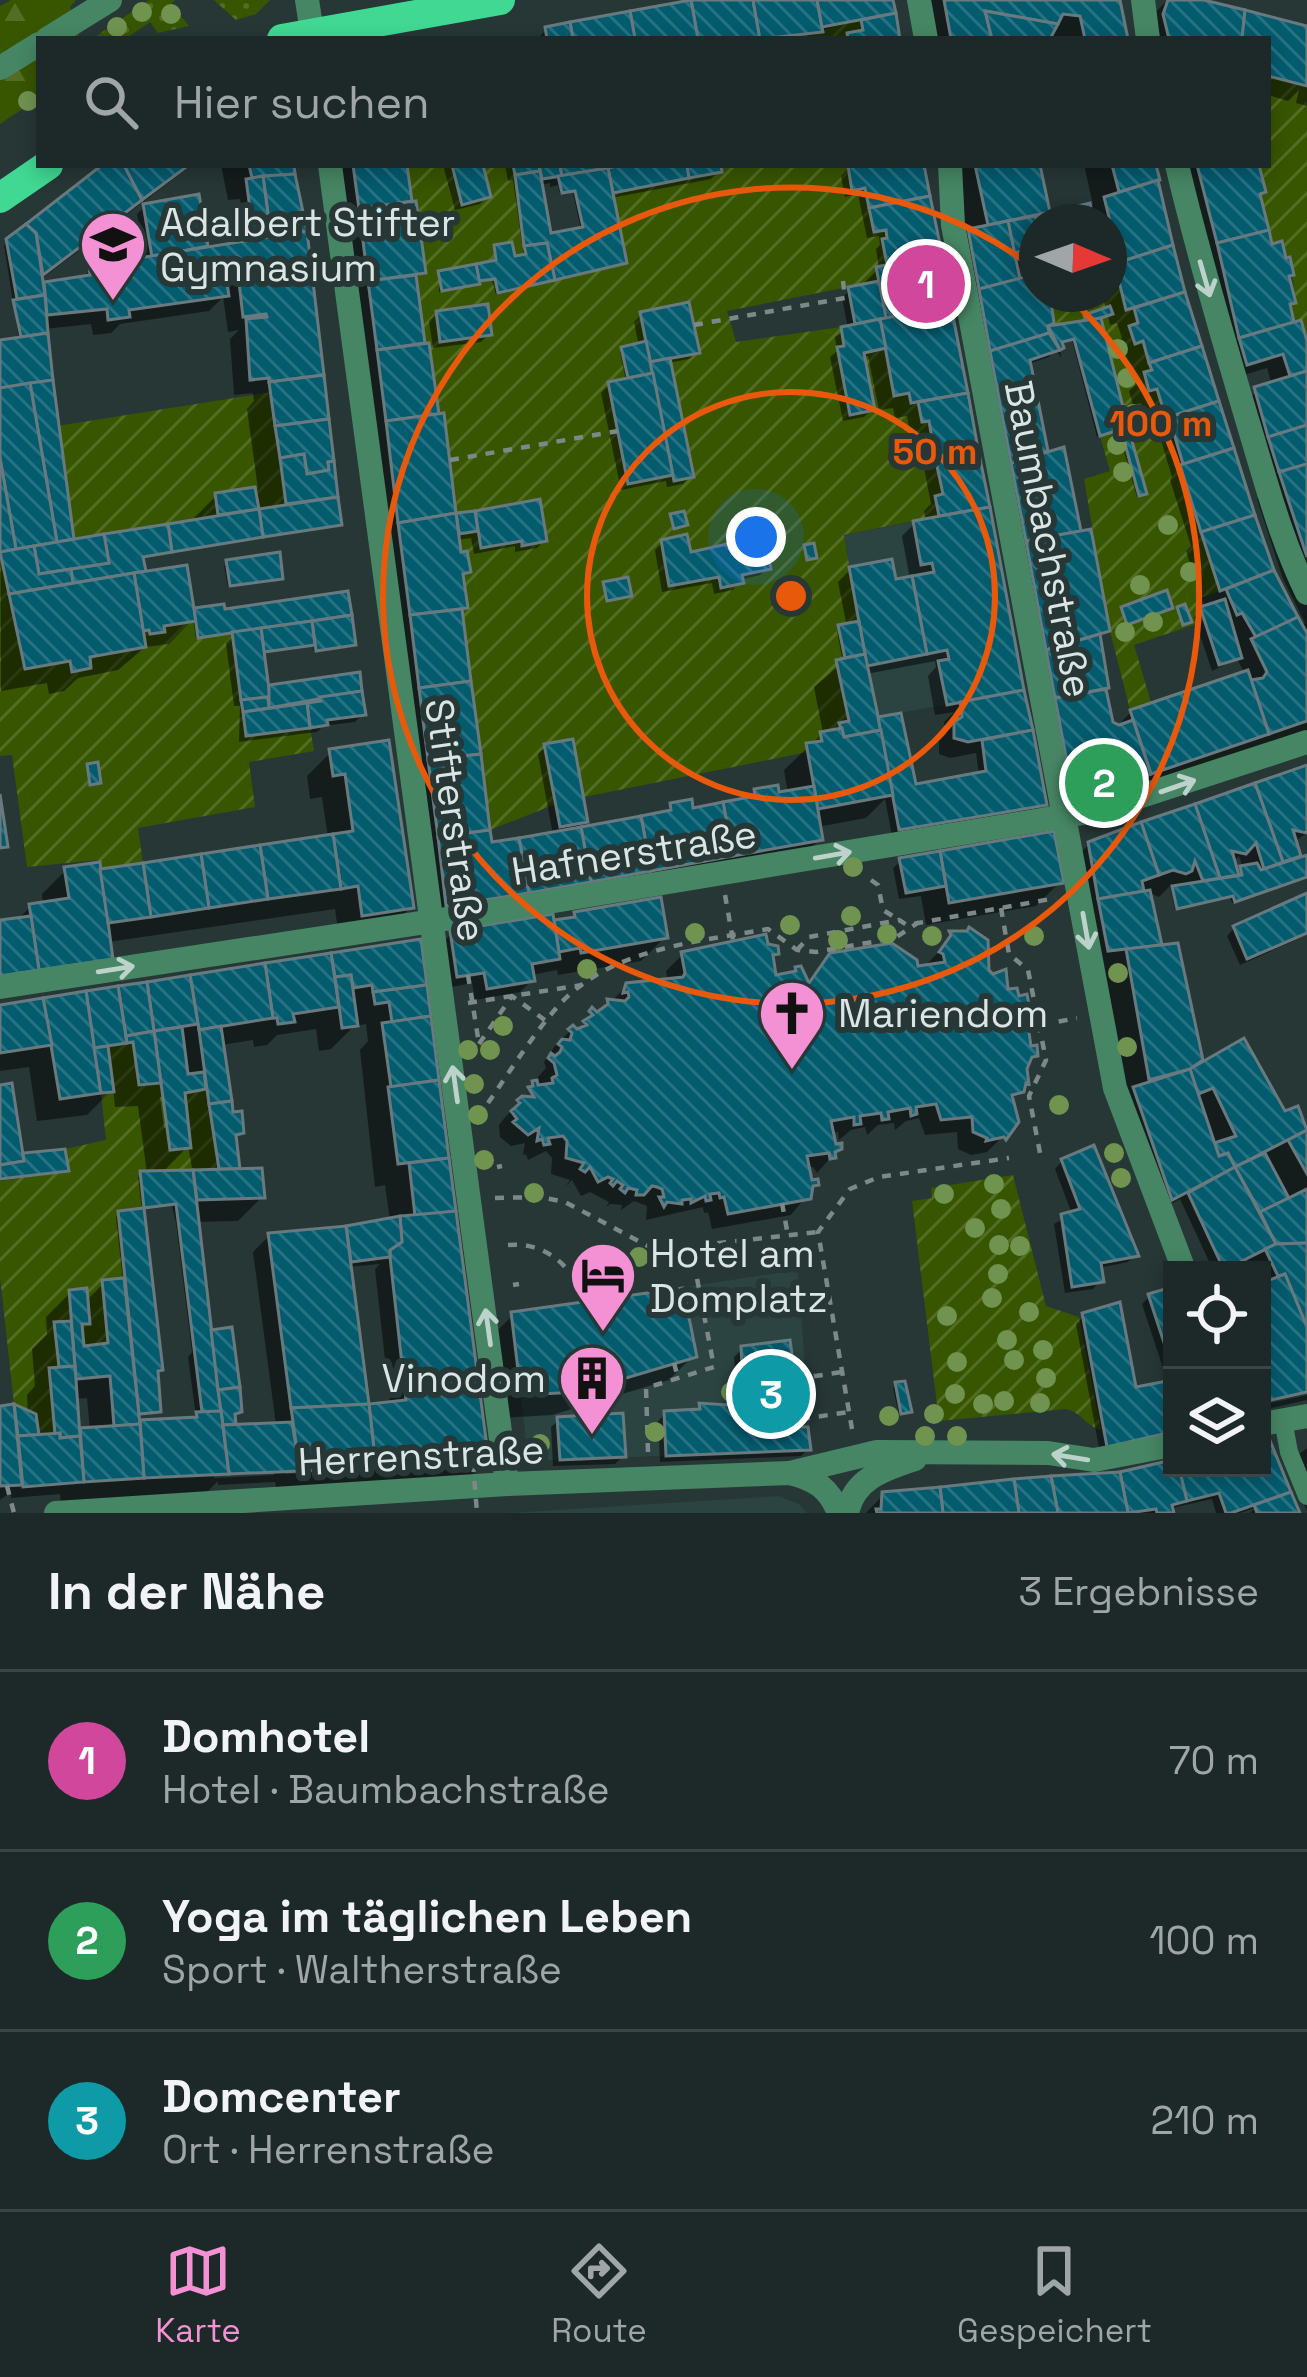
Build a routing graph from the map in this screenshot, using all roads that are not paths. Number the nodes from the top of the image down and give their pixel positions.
1 (110, 0) edge
2 (307, 0) edge
3 (500, 0) edge
4 (919, 0) edge
5 (1143, 0) edge
6 (51, 36) edge
7 (303, 36) edge
8 (308, 36) edge
9 (925, 36) edge
10 (1148, 36) edge
11 (36, 45) edge
12 (0, 68) edge
13 (44, 168) edge
14 (330, 168) edge
15 (950, 168) edge
16 (1178, 168) edge
17 (0, 198) edge
18 (1307, 593) edge
19 (1307, 742) edge
20 (1065, 816) junction
21 (434, 921) junction
22 (0, 987) edge
23 (1181, 1261) edge
24 (1284, 1420) edge
25 (1163, 1447) edge
26 (935, 1453) junction
27 (790, 1473) junction
28 (507, 1484) junction
29 (1307, 1496) edge
30 (838, 1506) edge
31 (56, 1513) edge

1 - 6 street
2 - 7 street
3 - 8 main road
4 - 9 street
5 - 10 street
11 - 12 street
13 - 17 main road
14 - 21 street, Stifterstraße
15 - 20 street, Baumbachstraße
16 -> 18 street
20 -> 19 street, Hafnerstraße
21 -> 20 street, Hafnerstraße
20 -> 23 street, Baumbachstraße
22 -> 21 street, Hafnerstraße
28 -> 21 street, Stifterstraße
24 - 29 street
25 -> 26 street, Herrenstraße
26 - 27 street, Herrenstraße
26 - 30 street, Herrenstraße
27 - 28 street, Herrenstraße
27 - 30 street, Herrenstraße
28 - 31 street, Herrenstraße

